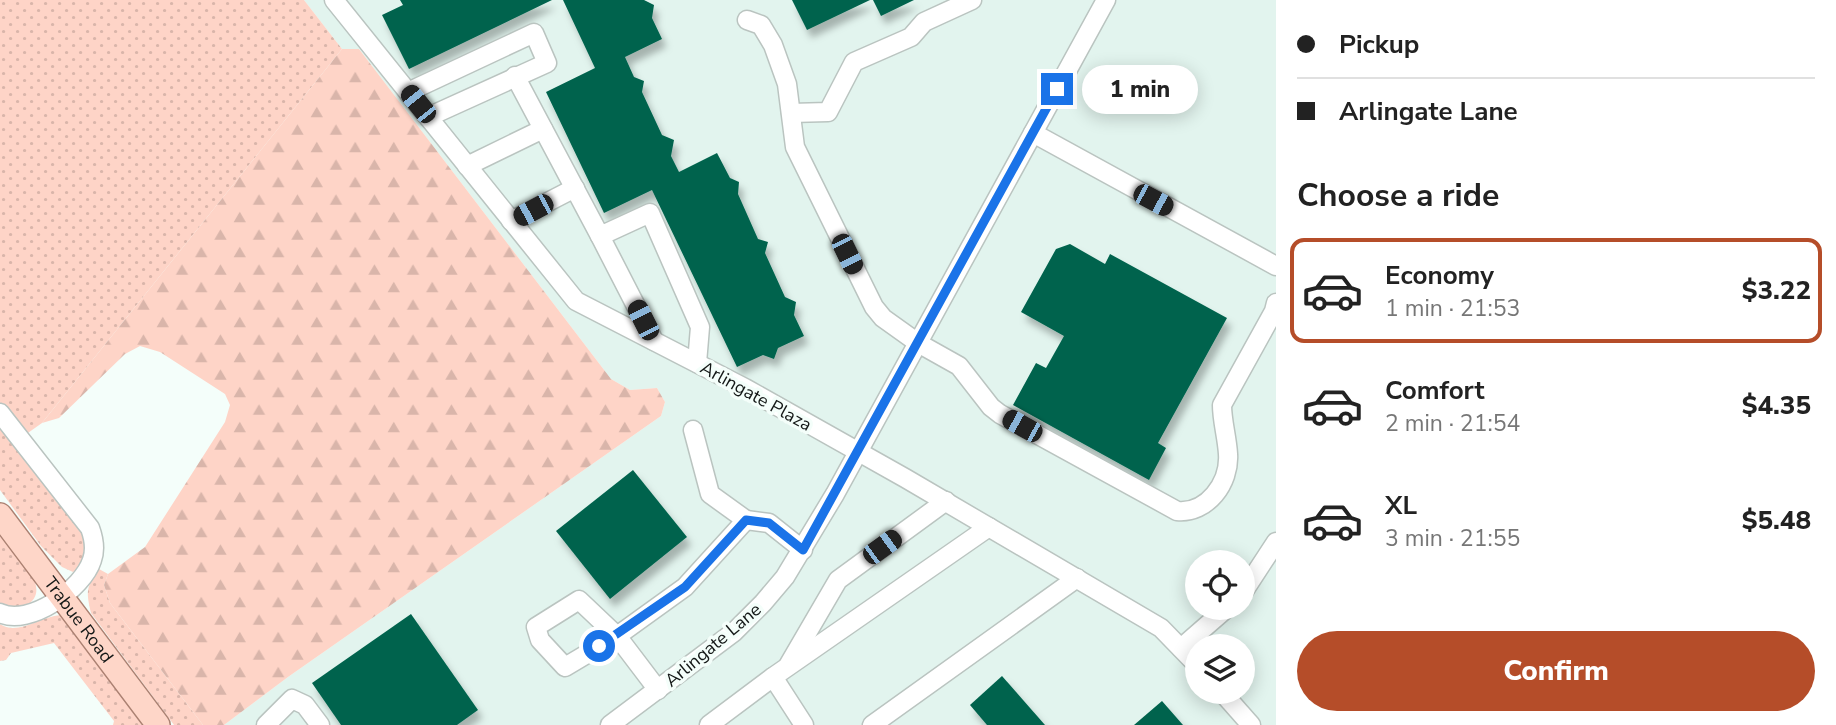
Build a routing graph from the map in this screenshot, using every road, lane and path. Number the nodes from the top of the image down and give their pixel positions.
1 (334, 0) edge
2 (972, 0) edge
3 (1106, 0) edge
4 (747, 20) dead end
5 (515, 76) junction
6 (408, 92) junction
7 (791, 113) junction
8 (428, 117) junction
9 (543, 129) junction
10 (1033, 134) junction
11 (467, 166) junction
12 (575, 188) junction
13 (512, 221) junction
14 (600, 236) junction
15 (1276, 266) edge
16 (1276, 303) edge
17 (654, 341) junction
18 (918, 343) junction
19 (696, 363) junction
20 (0, 413) edge
21 (693, 430) dead end
22 (858, 453) junction
23 (946, 501) junction
24 (0, 515) edge
25 (746, 520) junction
26 (989, 527) junction
27 (1276, 542) edge
28 (803, 550) junction
29 (1255, 574) edge
30 (1077, 578) junction
31 (61, 597) junction
32 (0, 613) edge
33 (1213, 620) edge
34 (1181, 648) junction
35 (1185, 652) edge
36 (780, 672) junction
37 (658, 690) junction
38 (1232, 704) edge
39 (158, 725) edge
40 (266, 725) edge
41 (320, 725) edge
42 (610, 725) edge
43 (709, 725) edge
44 (804, 725) edge
45 (872, 725) edge
46 (1251, 725) edge

1 - 6 street, Arlingate Plaza
2 - 7 street
3 - 10 street, Arlingate Lane
4 - 7 street
5 - 6 street
5 - 8 street
5 - 9 street
6 - 8 street, Arlingate Plaza
7 - 18 street
8 - 11 street, Arlingate Plaza
9 - 11 street
9 - 12 street
10 - 15 street
10 - 18 street, Arlingate Lane
11 - 13 street, Arlingate Plaza
12 - 13 street
12 - 14 street
13 - 17 street, Arlingate Plaza
14 - 17 street
14 - 19 street
16 - 18 street
17 - 19 street, Arlingate Plaza
18 - 22 street, Arlingate Lane
19 - 22 street, Arlingate Plaza
20 - 31 street
21 - 25 street
22 - 23 street, Arlingate Plaza
22 - 28 street, Arlingate Lane
23 - 26 street, Arlingate Plaza
23 - 36 street
24 - 31 main road, Trabue Road
25 - 28 street
25 - 37 street
26 - 30 street, Arlingate Plaza
26 - 36 street
27 - 29 street
28 - 37 street, Arlingate Lane
30 - 34 street, Arlingate Plaza
30 - 45 street
31 - 32 street
31 - 39 main road, Trabue Road
33 - 34 street
34 - 35 street, Arlingate Plaza
36 - 43 street
36 - 44 street
37 - 42 street, Arlingate Lane
38 - 46 street
40 - 41 street

